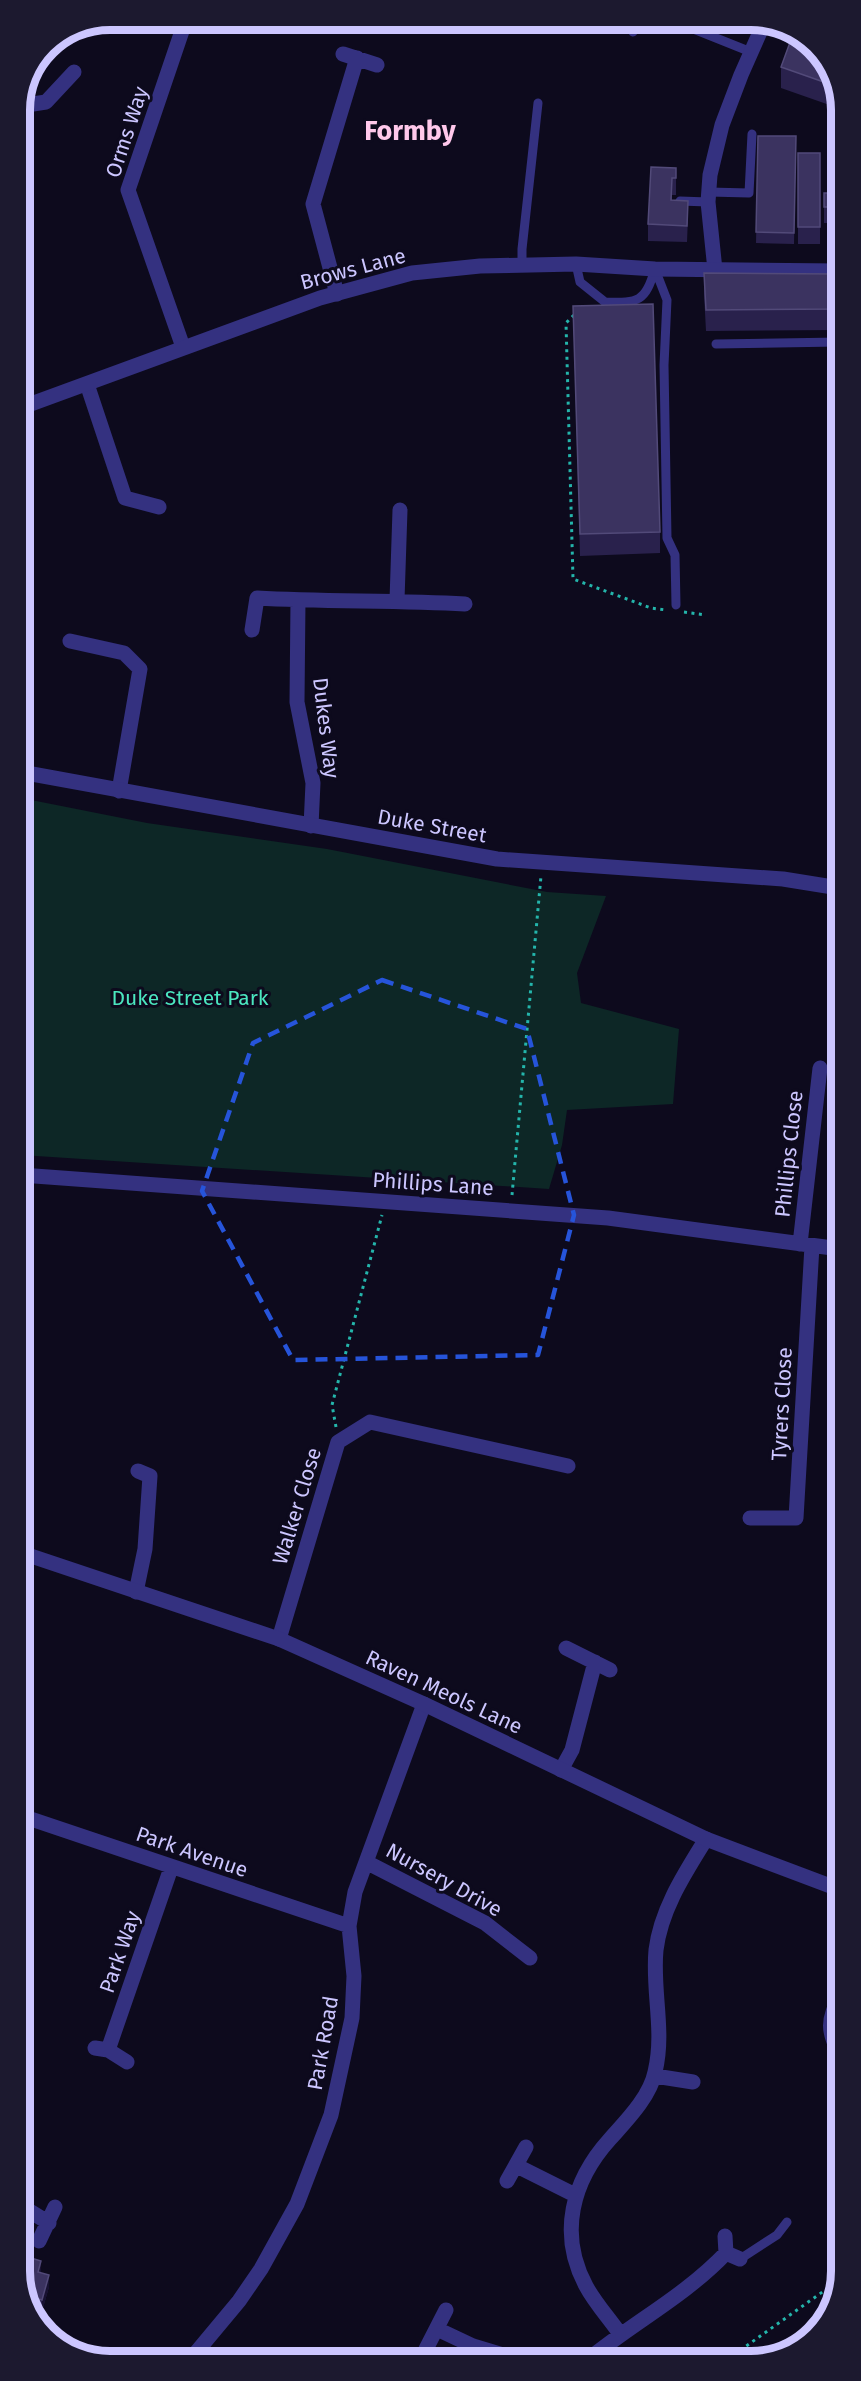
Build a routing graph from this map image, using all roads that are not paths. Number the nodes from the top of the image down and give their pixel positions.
1 (696, 30) edge
2 (182, 31) dead end
3 (761, 31) edge
4 (751, 52) junction
5 (377, 65) dead end
6 (74, 72) dead end
7 (538, 103) dead end
8 (30, 104) edge
9 (752, 134) dead end
10 (708, 197) junction
11 (680, 201) edge
12 (576, 264) junction
13 (522, 265) junction
14 (656, 269) junction
15 (715, 270) junction
16 (831, 271) edge
17 (337, 294) junction
18 (831, 342) edge
19 (716, 344) dead end
20 (183, 347) junction
21 (87, 384) junction
22 (30, 404) edge
23 (159, 507) dead end
24 (400, 510) dead end
25 (298, 600) junction
26 (398, 600) junction
27 (465, 604) dead end
28 (676, 605) dead end
29 (252, 630) dead end
30 (70, 641) dead end
31 (30, 774) edge
32 (118, 791) junction
33 (310, 826) junction
34 (831, 887) edge
35 (820, 1068) dead end
36 (30, 1175) edge
37 (806, 1245) junction
38 (831, 1248) edge
39 (568, 1466) dead end
40 (138, 1471) dead end
41 (750, 1518) dead end
42 (30, 1556) edge
43 (136, 1592) junction
44 (279, 1639) junction
45 (566, 1648) dead end
46 (595, 1662) junction
47 (610, 1670) dead end
48 (424, 1704) junction
49 (561, 1770) junction
50 (30, 1819) edge
51 (706, 1839) junction
52 (366, 1862) junction
53 (171, 1868) junction
54 (831, 1886) edge
55 (349, 1926) junction
56 (530, 1958) dead end
57 (127, 2062) dead end
58 (655, 2076) junction
59 (693, 2082) dead end
60 (526, 2147) dead end
61 (517, 2166) junction
62 (507, 2181) dead end
63 (575, 2195) junction
64 (56, 2206) dead end
65 (30, 2212) edge
66 (787, 2222) dead end
67 (49, 2223) junction
68 (725, 2236) dead end
69 (39, 2241) dead end
70 (726, 2253) junction
71 (740, 2259) joint
72 (446, 2310) dead end
73 (437, 2329) junction
74 (620, 2334) junction
75 (426, 2349) dead end
76 (197, 2351) edge
77 (488, 2351) edge
78 (599, 2351) edge

1 - 4 lane
2 - 20 street, Orms Way
3 - 4 street
4 - 10 street
5 - 17 street
6 - 8 street
7 - 13 lane
9 - 10 lane
10 - 11 lane
10 - 15 street
12 - 13 street, Brows Lane
12 - 14 street, Brows Lane
12 - 14 lane
13 - 17 street, Brows Lane
14 - 15 street, Brows Lane
14 - 28 lane
15 - 16 street, Brows Lane
17 - 20 street, Brows Lane
18 - 19 lane
20 - 21 street, Brows Lane
21 - 22 street, Brows Lane
21 - 23 street
24 - 26 street
25 - 26 street
25 - 29 street
25 - 33 street, Dukes Way
26 - 27 street
30 - 32 street
31 - 32 street, Duke Street
32 - 33 street, Duke Street
33 - 34 street, Duke Street
35 - 37 street, Phillips Close
36 - 37 street, Phillips Lane
37 - 38 street, Phillips Lane
37 - 41 street, Tyrers Close
39 - 44 street, Walker Close
40 - 43 street
42 - 43 street, Raven Meols Lane
43 - 44 street, Raven Meols Lane
44 - 48 street, Raven Meols Lane
45 - 46 street
46 - 47 street
46 - 49 street
48 - 49 street, Raven Meols Lane
48 - 52 street, Park Road
49 - 51 street, Raven Meols Lane
50 - 53 street, Park Avenue
51 - 54 street, Raven Meols Lane
51 - 58 street
52 - 55 street, Park Road
52 - 56 street, Nursery Drive
53 - 55 street, Park Avenue
53 - 57 street, Park Way
55 - 76 street, Park Road
58 - 59 street
58 - 63 street
60 - 61 street
61 - 62 street
61 - 63 street
63 - 74 street
64 - 67 street
65 - 67 street
66 - 71 lane
67 - 69 street
68 - 70 street
70 - 71 street
70 - 74 street
72 - 73 street
73 - 75 street
73 - 77 street
74 - 78 street

